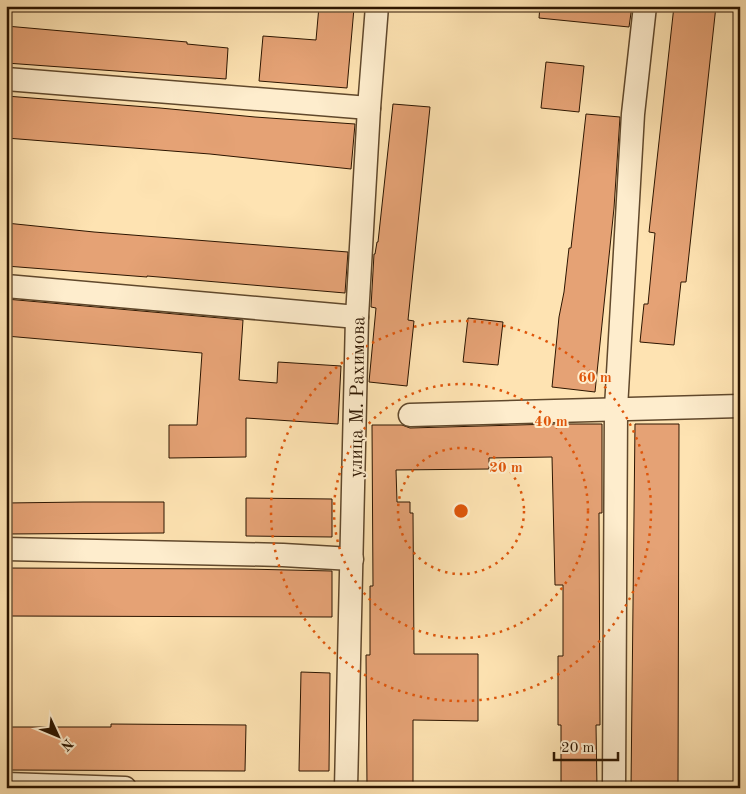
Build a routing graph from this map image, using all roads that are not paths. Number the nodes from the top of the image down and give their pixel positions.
1 (377, 6) edge
2 (645, 6) edge
3 (6, 79) edge
4 (369, 108) junction
5 (6, 286) edge
6 (357, 317) junction
7 (740, 406) edge
8 (616, 408) junction
9 (410, 415) dead end
10 (6, 549) edge
11 (352, 559) junction
12 (6, 784) edge
13 (125, 788) edge
14 (346, 788) edge
15 (614, 788) edge

1 - 4 street, улица М. Рахимова
2 - 8 street
3 - 4 street
4 - 6 street, улица М. Рахимова
5 - 6 street
6 - 11 street, улица М. Рахимова
7 - 8 street
8 - 9 street
8 - 15 street
10 - 11 street
11 - 14 street, улица М. Рахимова
12 - 13 street

